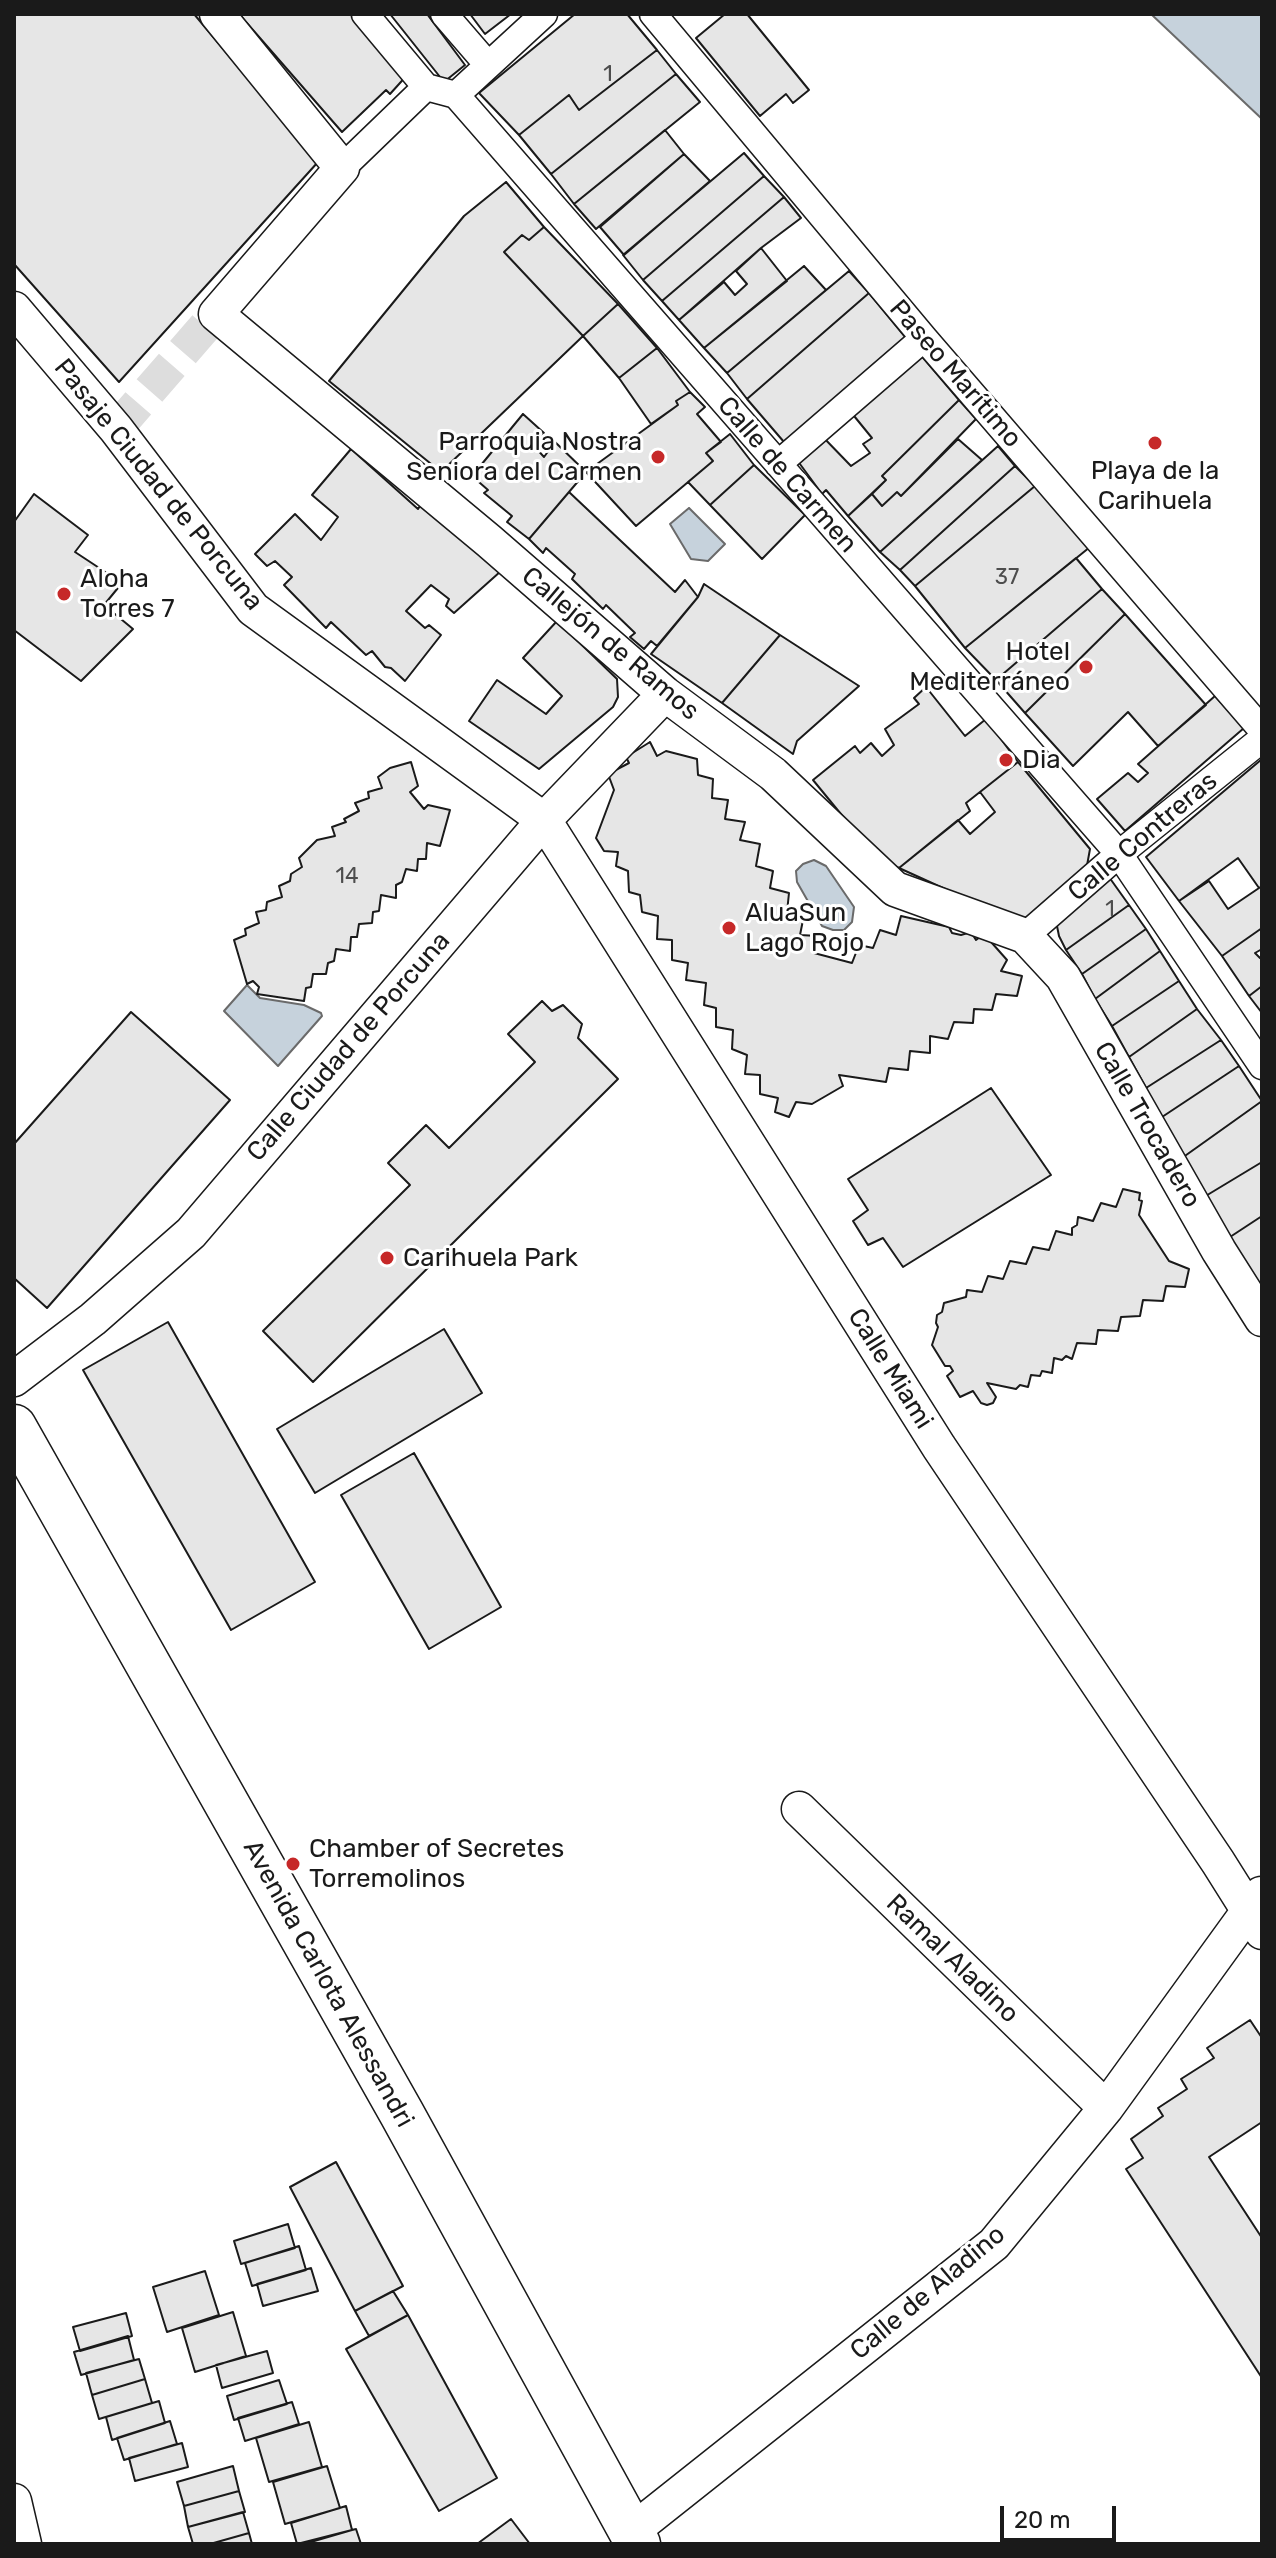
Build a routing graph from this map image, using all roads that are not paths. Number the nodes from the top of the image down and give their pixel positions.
1 (217, 14) edge
2 (365, 14) edge
3 (444, 14) edge
4 (544, 14) edge
5 (653, 14) edge
6 (488, 65) junction
7 (426, 87) junction
8 (456, 95) junction
9 (342, 168) junction
10 (14, 309) edge
11 (924, 338) junction
12 (778, 464) junction
13 (665, 694) junction
14 (1262, 730) edge
15 (1262, 739) edge
16 (544, 820) junction
17 (1119, 854) junction
18 (1025, 936) junction
19 (1262, 1066) edge
20 (1262, 1319) edge
21 (14, 1379) edge
22 (14, 1427) edge
23 (799, 1809) dead end
24 (1258, 1912) edge
25 (1106, 2108) junction
26 (14, 2501) edge
27 (635, 2538) edge
28 (24, 2544) edge

1 - 9 street
2 - 7 street
3 - 6 street
4 - 6 street
5 - 11 street, Paseo Marítimo
6 - 8 street
7 - 8 street
7 - 9 street
8 - 12 street, Calle de Carmen
9 - 13 street, Callejón de Ramos
10 - 16 street, Pasaje Ciudad de Porcuna
11 - 12 street
11 - 14 street, Paseo Marítimo
12 - 17 street, Calle de Carmen
13 - 16 street, Calle Ciudad de Porcuna
13 - 18 street, Callejón de Ramos
15 - 17 street, Calle Contreras
16 - 21 street, Calle Ciudad de Porcuna
16 - 24 street, Calle Miami
17 - 18 street, Calle Contreras
17 - 19 street, Calle de Carmen
18 - 20 street, Calle Trocadero
22 - 27 main road, Avenida Carlota Alessandri
23 - 25 street, Ramal Aladino
24 - 25 street, Calle de Aladino
25 - 27 street, Calle de Aladino
26 - 28 street

